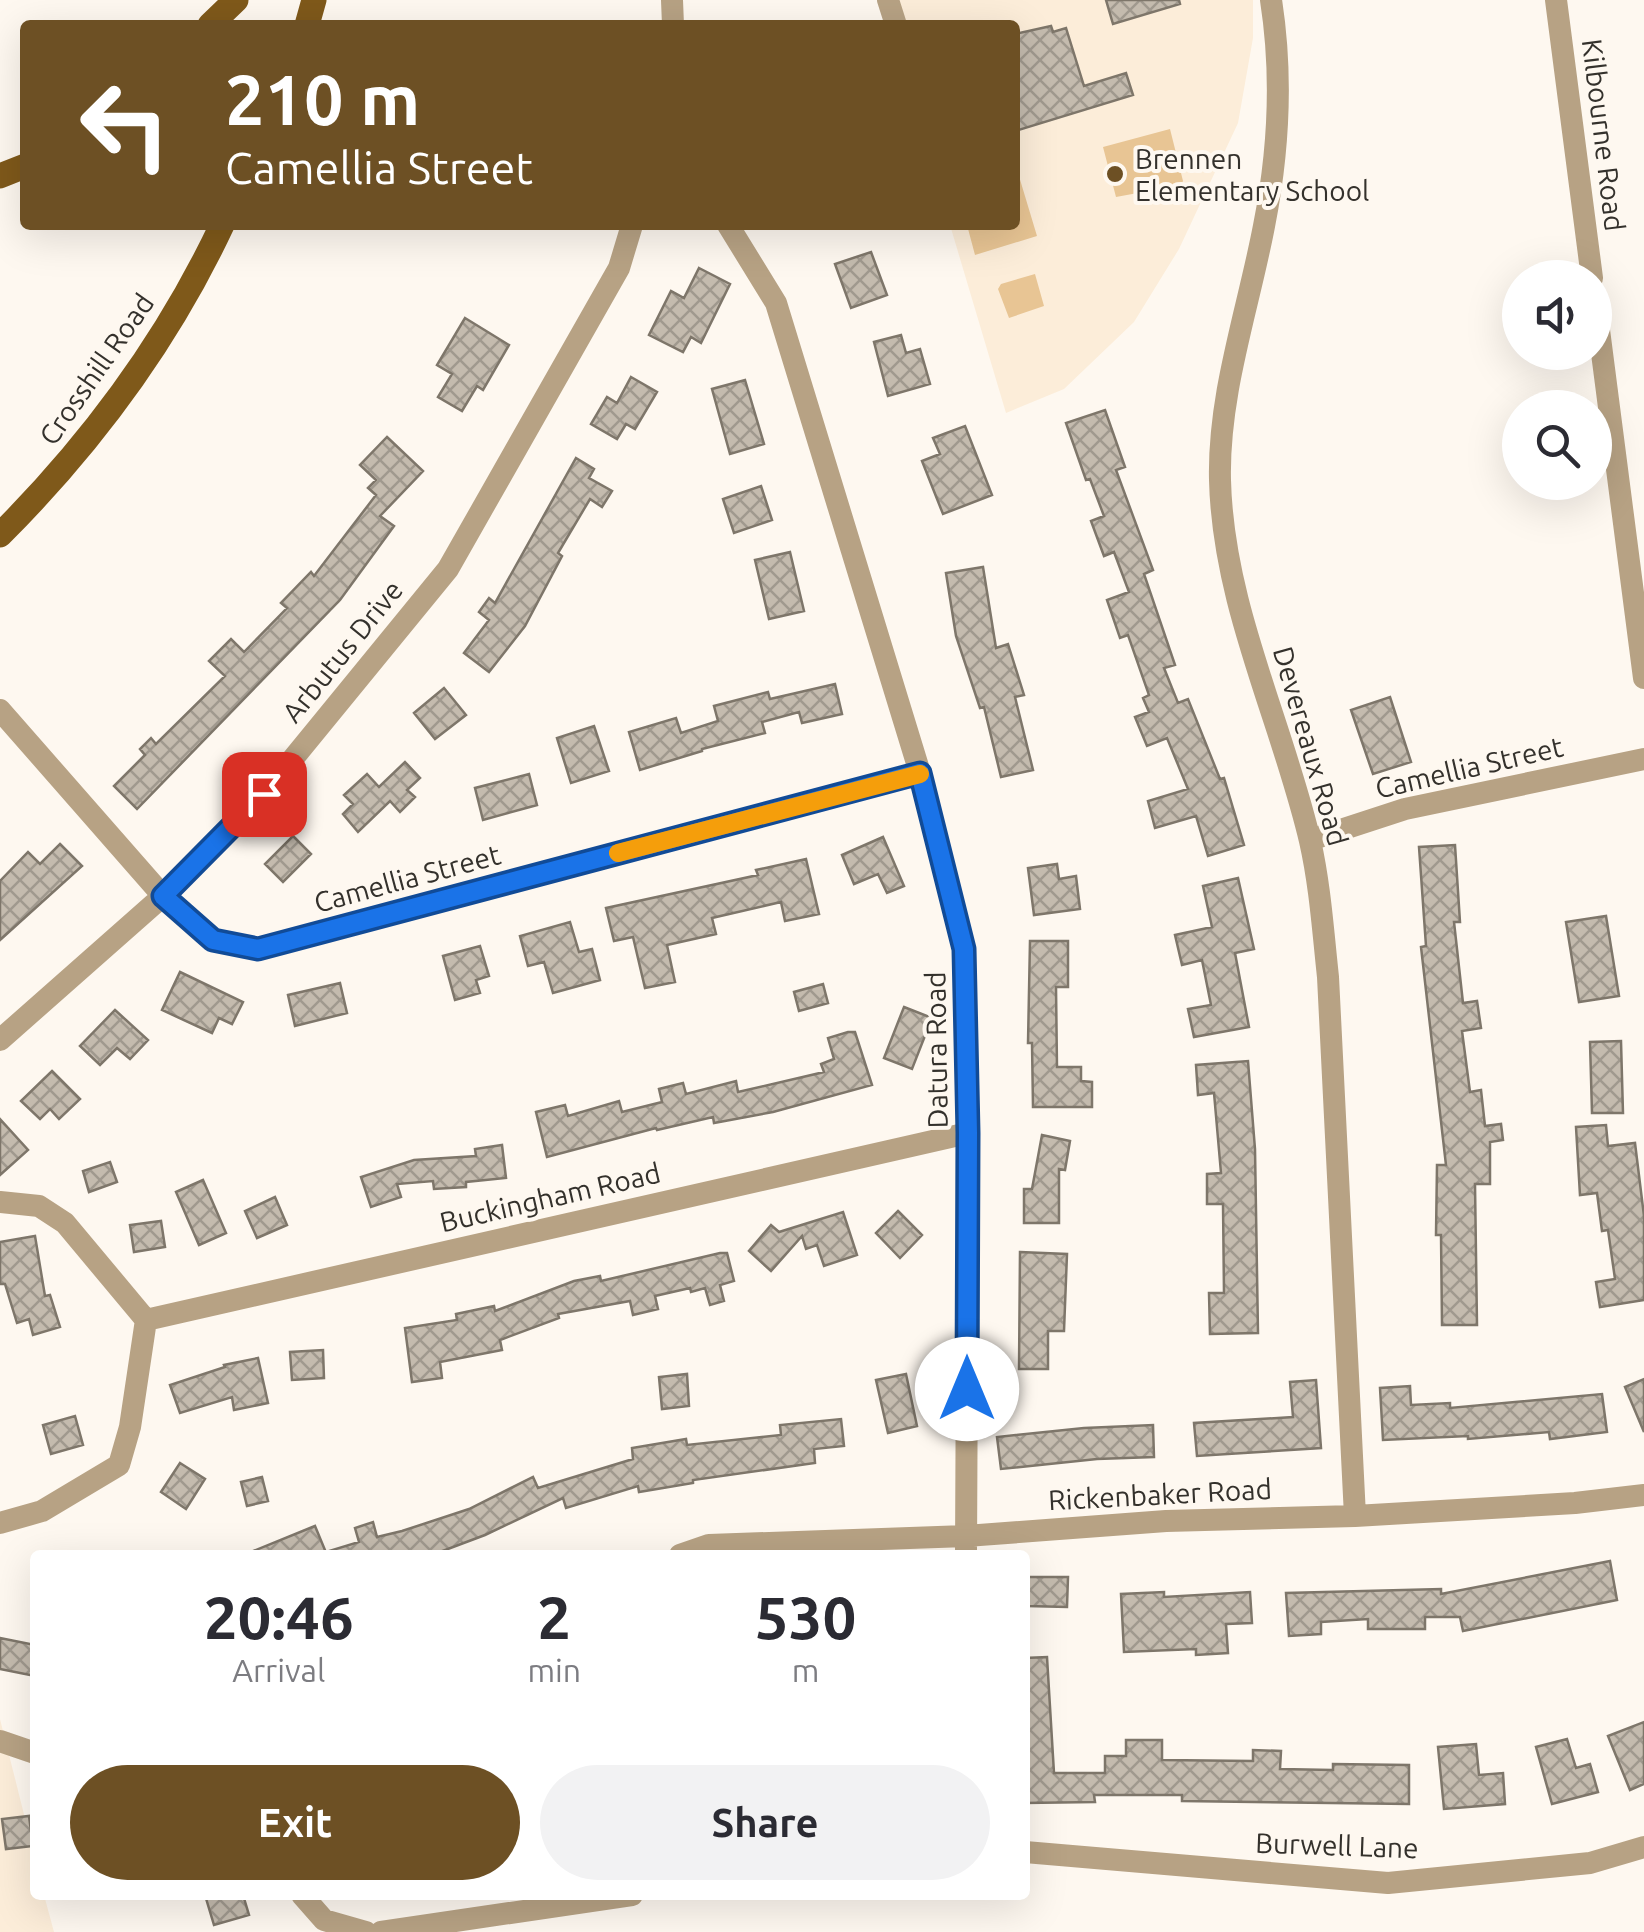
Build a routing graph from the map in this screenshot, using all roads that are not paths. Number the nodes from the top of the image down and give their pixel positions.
1 (236, 0) edge
2 (1271, 0) edge
3 (1556, 0) edge
4 (215, 20) edge
5 (219, 230) edge
6 (630, 230) edge
7 (731, 230) edge
8 (1590, 260) edge
9 (1604, 370) edge
10 (0, 534) edge
11 (1644, 678) edge
12 (0, 710) edge
13 (1644, 759) edge
14 (920, 773) junction
15 (1310, 840) junction
16 (163, 896) junction
17 (0, 1040) edge
18 (968, 1133) junction
19 (0, 1202) edge
20 (146, 1320) junction
21 (1644, 1496) edge
22 (1355, 1516) junction
23 (0, 1523) edge
24 (966, 1545) edge
25 (694, 1550) edge
26 (0, 1742) edge
27 (30, 1751) edge
28 (1644, 1847) edge
29 (1030, 1852) edge
30 (306, 1900) edge
31 (598, 1900) edge
32 (366, 1932) edge
33 (381, 1932) edge

1 - 4 main road
2 - 15 street, Devereaux Road
3 - 8 street, Kilbourne Road
5 - 10 main road, Crosshill Road
6 - 16 street, Arbutus Drive
7 - 14 street, Datura Road
9 - 11 street
12 - 16 street, Camellia Street
13 - 15 street, Camellia Street
14 - 16 street, Camellia Street
14 - 18 street, Datura Road
15 - 22 street, Devereaux Road
16 - 17 street, Arbutus Drive
18 - 20 street, Buckingham Road
18 - 24 street, Datura Road
19 - 20 street
20 - 23 street
21 - 22 street, Rickenbaker Road
22 - 24 street, Rickenbaker Road
24 - 25 street, Rickenbaker Road
26 - 27 street
28 - 29 street, Burwell Lane
30 - 32 street
31 - 33 street

